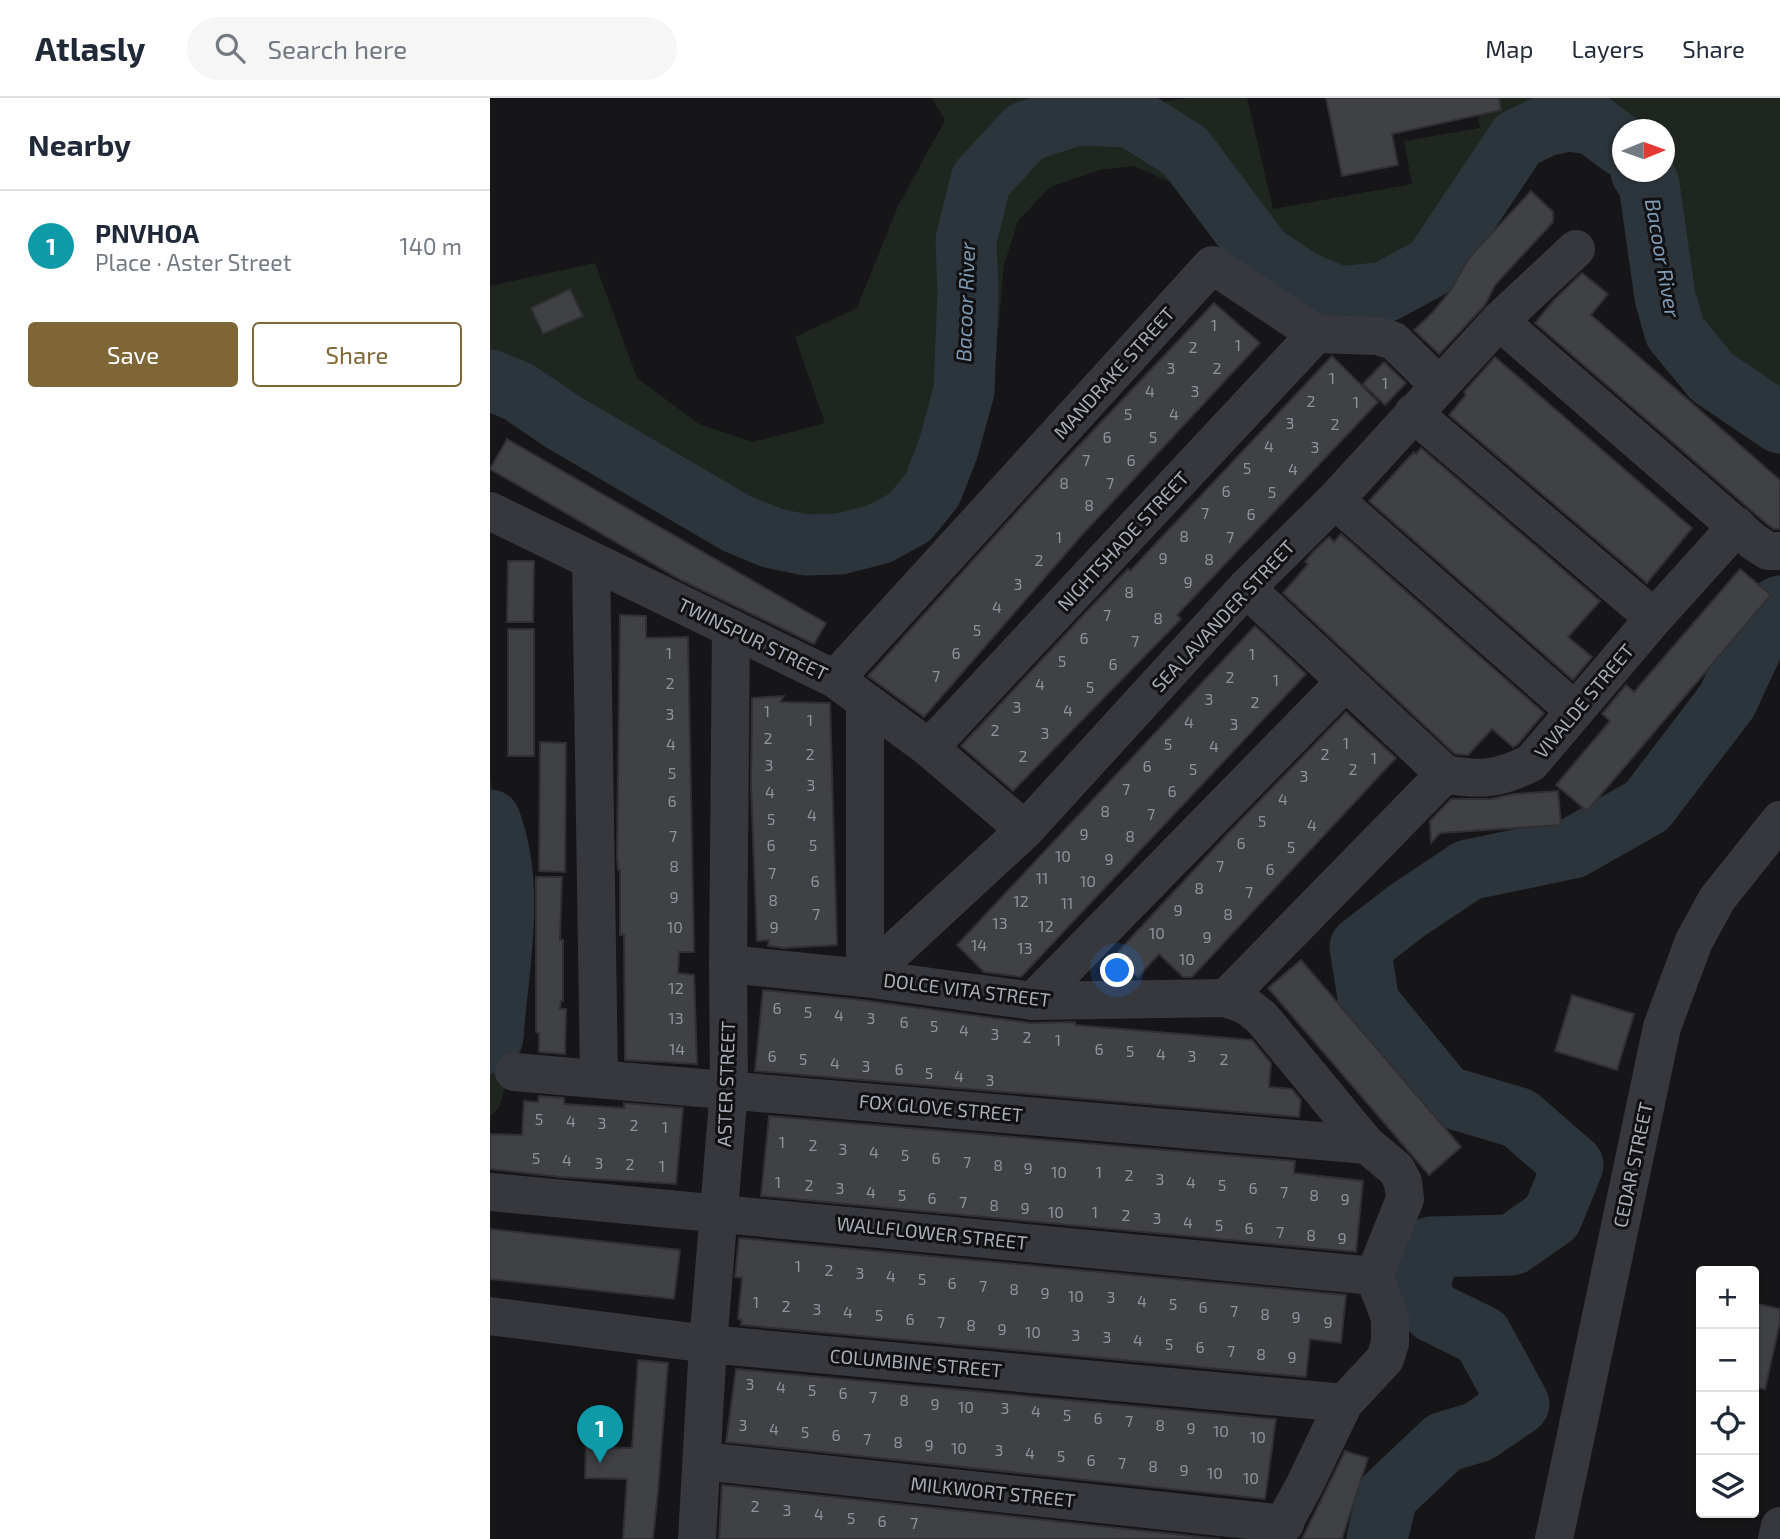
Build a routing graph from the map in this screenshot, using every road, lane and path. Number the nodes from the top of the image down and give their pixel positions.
1 (1576, 249) dead end
2 (1499, 321) junction
3 (1316, 334) junction
4 (1439, 385) junction
5 (1413, 413) junction
6 (1335, 500) junction
7 (490, 511) edge
8 (1737, 526) junction
9 (1780, 551) edge
10 (591, 561) junction
11 (1247, 588) junction
12 (1654, 618) junction
13 (731, 628) junction
14 (835, 679) junction
15 (1345, 682) junction
16 (865, 702) junction
17 (1575, 711) junction
18 (929, 748) junction
19 (1445, 774) junction
20 (1780, 820) edge
21 (1025, 830) junction
22 (728, 964) junction
23 (864, 978) junction
24 (1226, 998) junction
25 (1033, 1001) junction
26 (514, 1072) dead end
27 (599, 1079) junction
28 (729, 1089) junction
29 (1367, 1145) junction
30 (490, 1192) edge
31 (720, 1212) junction
32 (1374, 1276) junction
33 (490, 1316) edge
34 (708, 1344) junction
35 (1344, 1403) junction
36 (702, 1461) junction
37 (1780, 1526) edge
38 (1280, 1531) edge
39 (697, 1539) edge
40 (1554, 1539) edge
41 (1777, 1539) edge

1 - 2 street, SEA LAVANDER STREET
2 - 4 street, SEA LAVANDER STREET
2 - 8 street
3 - 4 street
3 - 14 street, MANDRAKE STREET
3 - 18 street, NIGHTSHADE STREET
4 - 5 street, SEA LAVANDER STREET
5 - 6 street, SEA LAVANDER STREET
5 - 12 street
6 - 11 street, SEA LAVANDER STREET
6 - 17 street
7 - 10 street, TWINSPUR STREET
8 - 9 street
8 - 12 street, VIVALDE STREET
10 - 13 street, TWINSPUR STREET
10 - 27 street
11 - 15 street
11 - 21 street, SEA LAVANDER STREET
12 - 17 street, VIVALDE STREET
13 - 14 street, TWINSPUR STREET
13 - 22 street, ASTER STREET
14 - 16 street, TWINSPUR STREET
15 - 19 street
15 - 25 street
16 - 18 street, TWINSPUR STREET
16 - 23 street
17 - 19 street, VIVALDE STREET
18 - 21 street, TWINSPUR STREET
19 - 24 street
20 - 40 street, CEDAR STREET
21 - 23 street, SEA LAVANDER STREET
22 - 23 street, DOLCE VITA STREET
22 - 28 street, ASTER STREET
23 - 25 street, DOLCE VITA STREET
24 - 25 street, DOLCE VITA STREET
24 - 29 street, DOLCE VITA STREET
26 - 27 street, FOX GLOVE STREET
27 - 28 street, FOX GLOVE STREET
28 - 29 street, FOX GLOVE STREET
28 - 31 street, ASTER STREET
29 - 32 street, DOLCE VITA STREET
30 - 31 street, WALLFLOWER STREET
31 - 32 street, WALLFLOWER STREET
31 - 34 street, ASTER STREET
32 - 35 street
33 - 34 street, COLUMBINE STREET
34 - 35 street, COLUMBINE STREET
34 - 36 street, ASTER STREET
35 - 38 street
36 - 38 street, MILKWORT STREET
36 - 39 street, ASTER STREET
37 - 41 street

